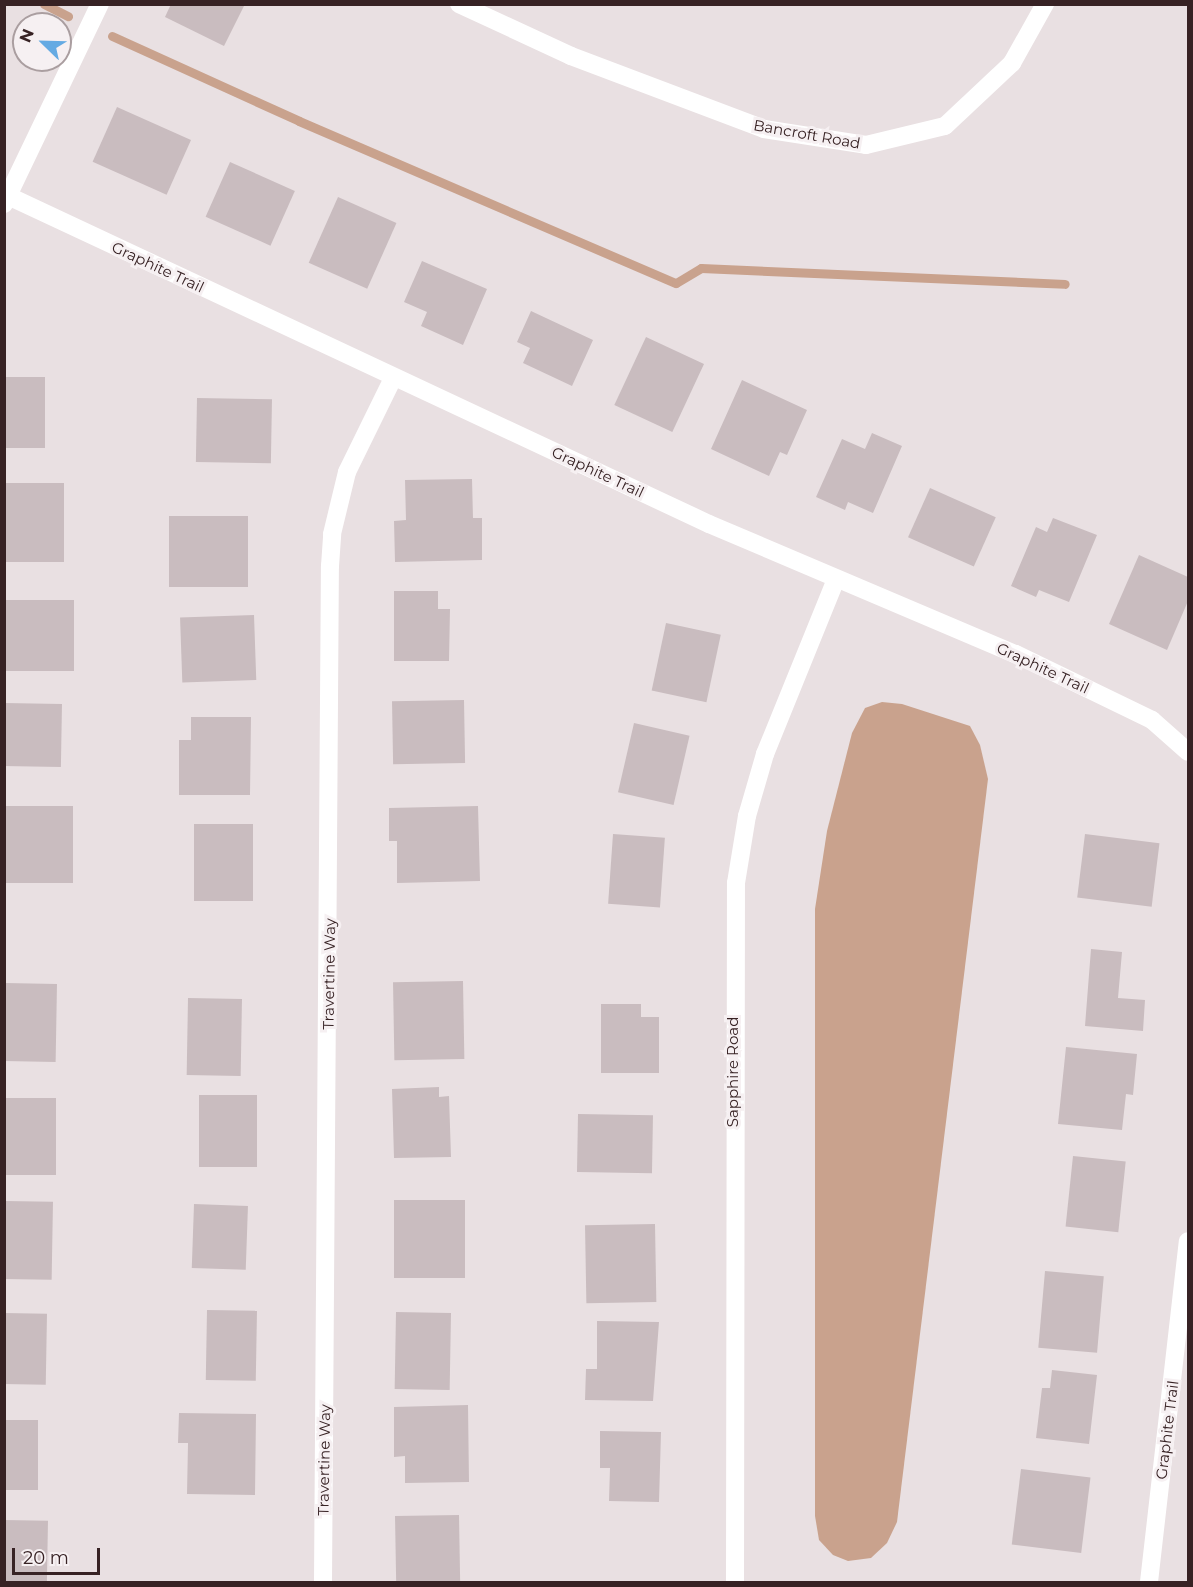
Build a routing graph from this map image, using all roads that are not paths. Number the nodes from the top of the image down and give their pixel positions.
1 (100, 4) edge
2 (459, 4) edge
3 (1046, 4) edge
4 (6, 198) edge
5 (393, 378) junction
6 (836, 579) junction
7 (1188, 752) edge
8 (1188, 1241) edge
9 (323, 1582) edge
10 (735, 1582) edge
11 (1149, 1582) edge

1 - 4 street
2 - 3 street, Bancroft Road
4 - 5 street, Graphite Trail
5 - 6 street, Graphite Trail
5 - 9 street, Travertine Way
6 - 7 street, Graphite Trail
6 - 10 street, Sapphire Road
8 - 11 street, Graphite Trail

